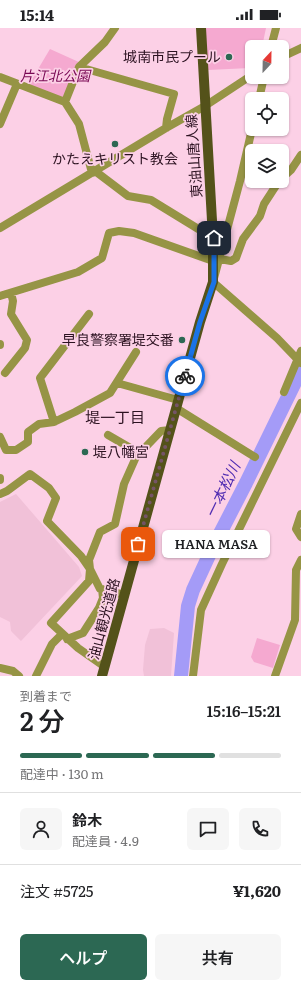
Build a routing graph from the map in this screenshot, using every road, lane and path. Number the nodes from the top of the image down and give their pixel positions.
1 (115, 28) edge
2 (201, 28) edge
3 (276, 28) edge
4 (273, 40) edge
5 (301, 48) edge
6 (289, 54) edge
7 (79, 67) junction
8 (0, 77) edge
9 (245, 80) edge
10 (17, 84) junction
11 (65, 102) junction
12 (205, 106) junction
13 (0, 124) edge
14 (166, 128) junction
15 (250, 136) edge
16 (301, 154) edge
17 (93, 172) junction
18 (289, 172) edge
19 (274, 188) edge
20 (0, 228) edge
21 (214, 238) junction
22 (217, 260) junction
23 (214, 282) junction
24 (11, 293) junction
25 (0, 296) edge
26 (89, 314) dead end
27 (136, 352) dead end
28 (300, 359) edge
29 (4, 373) dead end
30 (116, 383) junction
31 (284, 392) dead end
32 (301, 403) edge
33 (177, 404) junction
34 (54, 422) junction
35 (170, 430) junction
36 (108, 435) dead end
37 (0, 437) edge
38 (139, 453) junction
39 (255, 457) dead end
40 (0, 494) edge
41 (301, 514) edge
42 (301, 537) edge
43 (301, 560) edge
44 (90, 569) junction
45 (102, 589) junction
46 (124, 595) junction
47 (64, 637) junction
48 (0, 668) edge
49 (104, 671) edge
50 (19, 676) edge
51 (36, 676) edge
52 (193, 676) edge
53 (275, 676) edge

1 - 7 street
2 - 12 main road, 東油山唐人線
3 - 4 street
5 - 6 street
7 - 11 street
7 - 14 street
8 - 10 street
9 - 12 street
10 - 11 street
10 - 13 street
11 - 17 street
12 - 14 street
12 - 21 main road, 東油山唐人線
14 - 17 street
15 - 22 street
16 - 18 street
17 - 20 street
17 - 21 street
19 - 22 street
21 - 22 main road, 東油山唐人線
22 - 23 main road, 東油山唐人線
22 - 24 street
23 - 28 street
23 - 33 main road, 油山観光道路
24 - 25 street
24 - 29 street
26 - 34 street
27 - 30 street
28 - 31 street
30 - 33 street
30 - 34 street
32 - 52 street
33 - 35 main road, 油山観光道路
33 - 39 street
34 - 37 street
35 - 38 street
35 - 46 main road, 油山観光道路
36 - 38 street
38 - 44 street
40 - 44 street
41 - 42 street
43 - 53 street
44 - 45 street
44 - 47 street
45 - 46 street
45 - 47 street
46 - 49 main road, 油山観光道路
47 - 49 street
47 - 51 street
48 - 50 street

